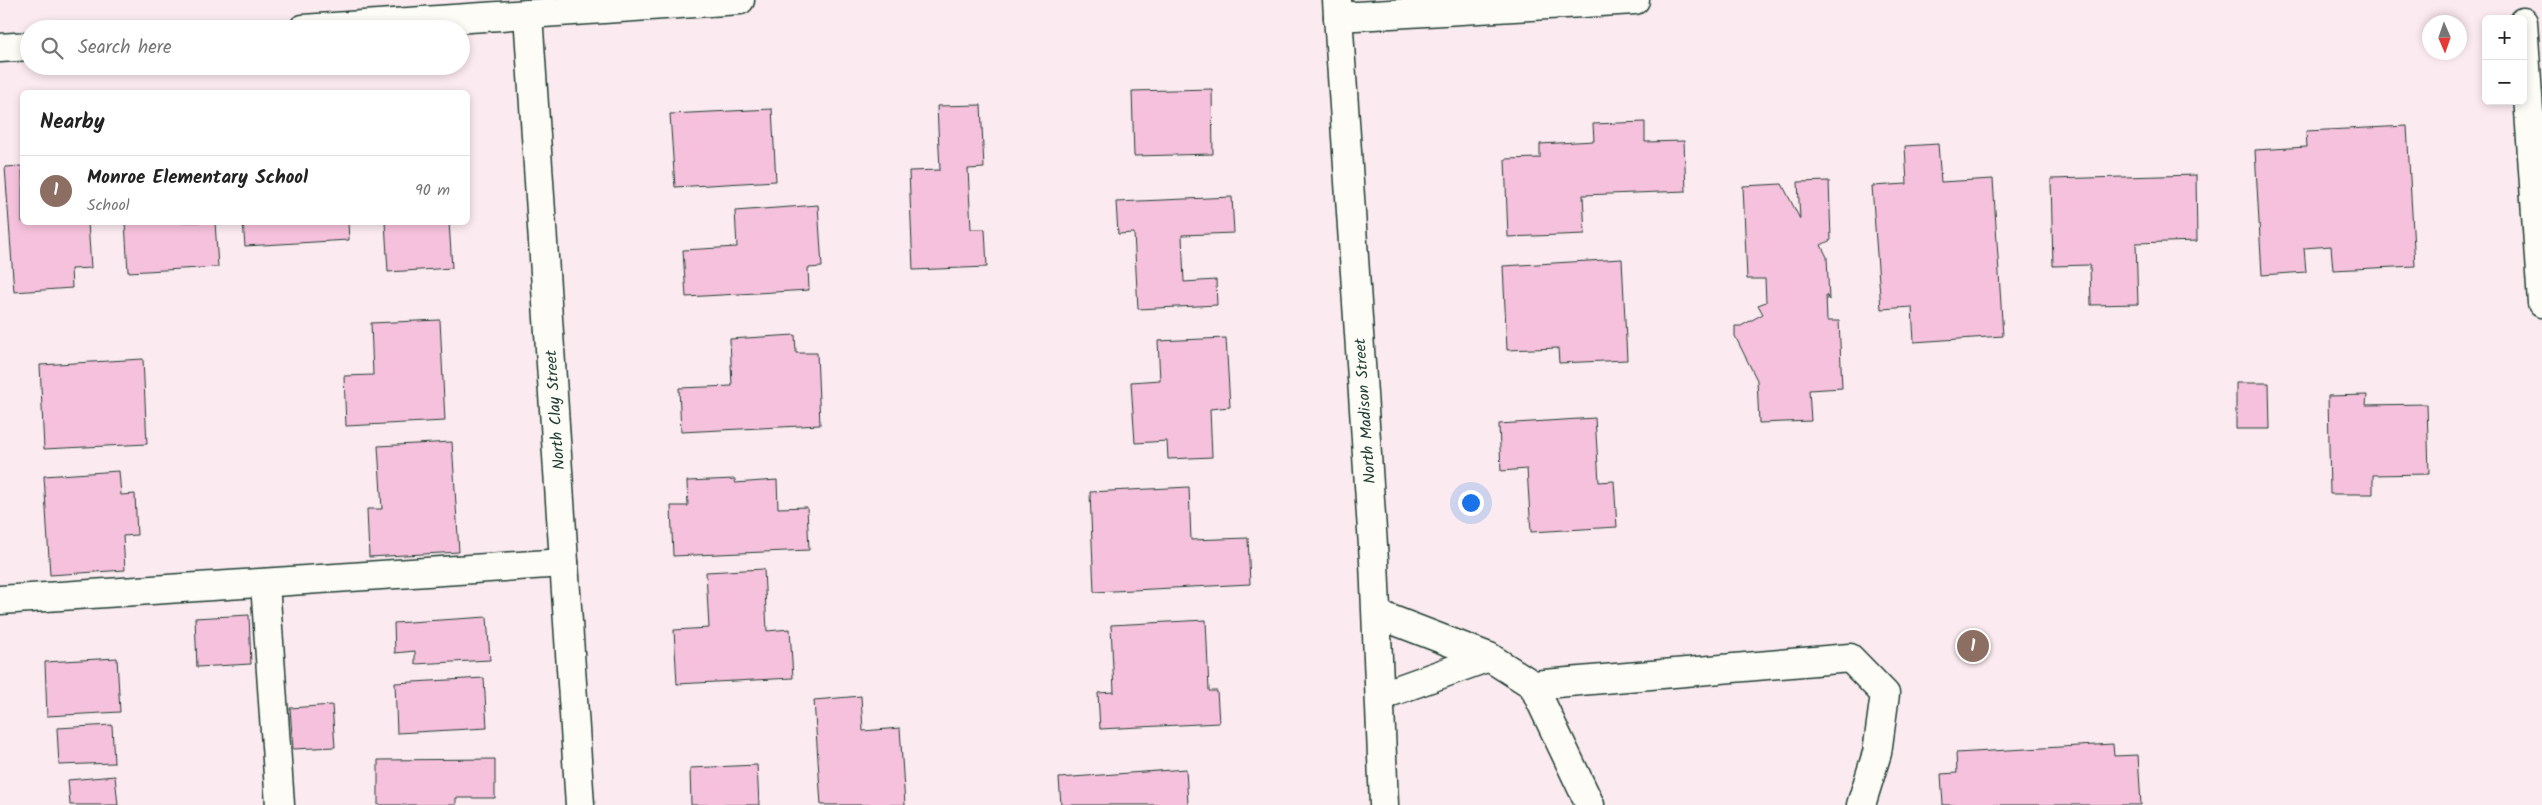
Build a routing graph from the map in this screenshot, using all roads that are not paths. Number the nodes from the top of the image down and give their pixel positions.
1 (740, 0) edge
2 (1635, 0) edge
3 (2522, 0) edge
4 (1338, 9) edge
5 (528, 14) junction
6 (2523, 15) edge
7 (438, 20) edge
8 (20, 47) edge
9 (0, 48) edge
10 (2526, 60) edge
11 (2542, 303) edge
12 (564, 563) junction
13 (266, 583) junction
14 (0, 600) edge
15 (1377, 614) junction
16 (1489, 657) junction
17 (1533, 685) junction
18 (1380, 696) junction
19 (280, 805) edge
20 (580, 805) edge
21 (1384, 805) edge
22 (1590, 805) edge
23 (1861, 805) edge

1 - 5 street
2 - 4 street
3 - 6 street
4 - 15 street, North Madison Street
5 - 7 street
5 - 12 street, North Clay Street
8 - 9 street
10 - 11 street
12 - 13 street
12 - 20 street, North Clay Street
13 - 14 street
13 - 19 street
15 - 16 street
15 - 18 street, North Madison Street
16 - 17 street
16 - 18 street
17 - 22 street
17 - 23 street
18 - 21 street, North Madison Street

